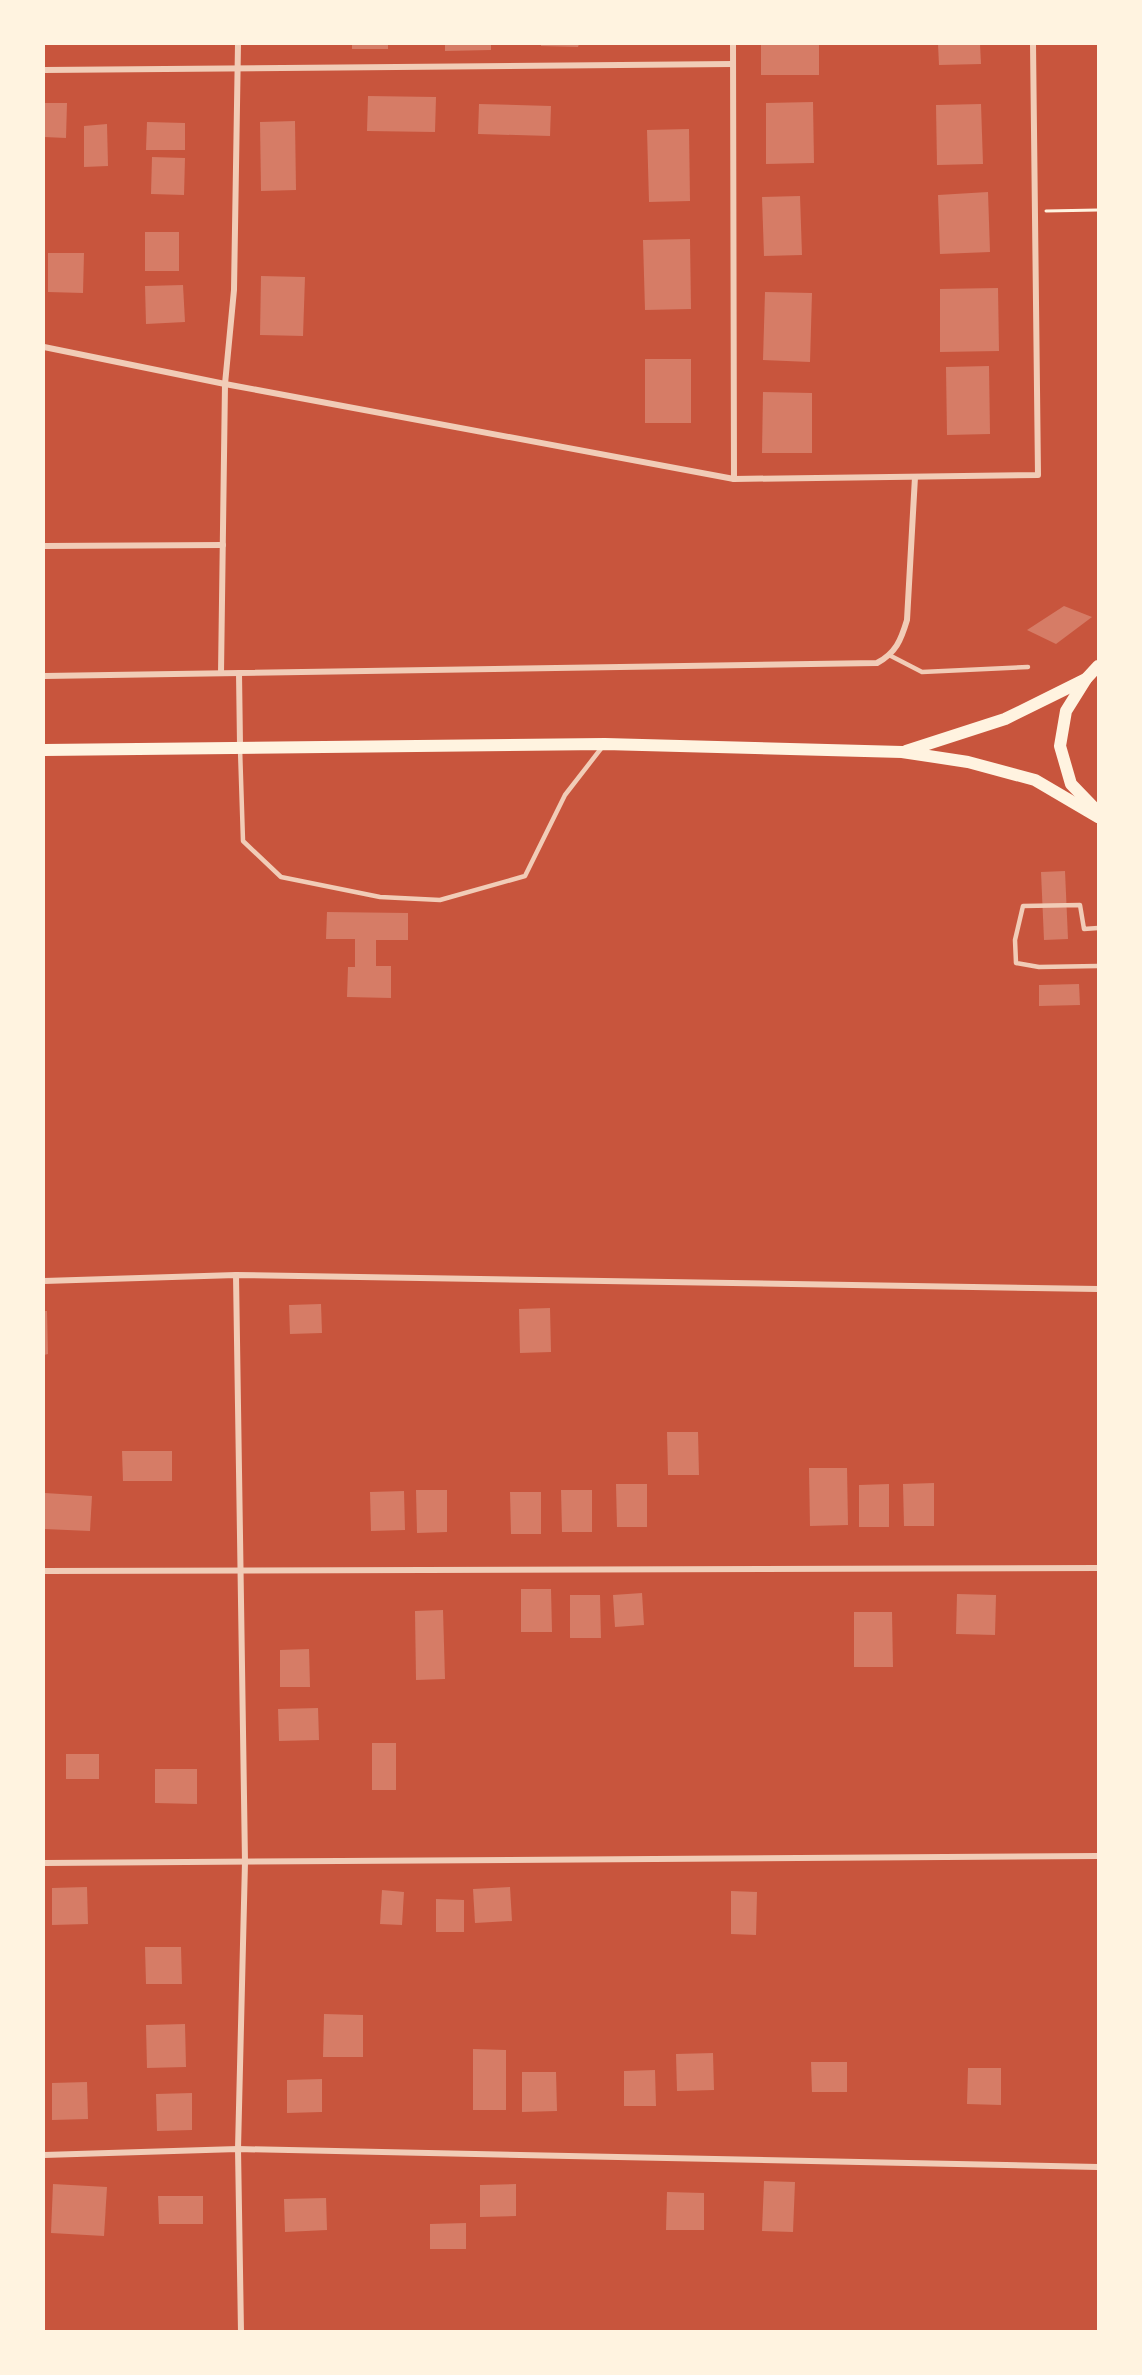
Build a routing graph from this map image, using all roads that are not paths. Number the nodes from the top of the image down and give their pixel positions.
1 (238, 44) edge
2 (733, 44) edge
3 (1033, 44) edge
4 (733, 64) junction
5 (238, 68) junction
6 (44, 70) edge
7 (44, 347) edge
8 (225, 384) junction
9 (915, 477) junction
10 (734, 479) junction
11 (223, 545) junction
12 (44, 546) edge
13 (891, 656) junction
14 (1098, 666) edge
15 (1028, 667) dead end
16 (221, 673) junction
17 (239, 673) junction
18 (44, 676) edge
19 (1086, 680) junction
20 (605, 744) junction
21 (240, 746) junction
22 (44, 750) edge
23 (902, 752) junction
24 (1098, 812) edge
25 (1098, 817) edge
26 (1098, 928) edge
27 (1098, 966) edge
28 (236, 1275) junction
29 (44, 1281) edge
30 (1098, 1289) edge
31 (1098, 1568) edge
32 (44, 1571) edge
33 (239, 1571) junction
34 (1098, 1856) edge
35 (245, 1862) junction
36 (44, 1863) edge
37 (238, 2150) junction
38 (44, 2155) edge
39 (1098, 2167) edge
40 (241, 2331) edge

1 - 5 street
2 - 4 street
3 - 9 street
4 - 5 street
4 - 10 street
5 - 6 street
5 - 8 street
7 - 8 street
8 - 10 street
8 - 11 street
9 - 10 street
9 - 13 street
11 - 12 street
11 - 16 street
13 - 15 lane
13 - 17 street
14 - 19 main road
16 - 17 street
16 - 18 street
17 - 21 street
19 - 23 main road
19 - 24 main road
20 - 21 main road
20 - 21 lane
20 - 23 main road
21 - 22 main road
23 - 25 main road
26 - 27 lane
28 - 29 street
28 - 30 street
28 - 33 street
31 - 33 street
32 - 33 street
33 - 35 street
34 - 35 street
35 - 36 street
35 - 37 street
37 - 38 street
37 - 39 street
37 - 40 street

